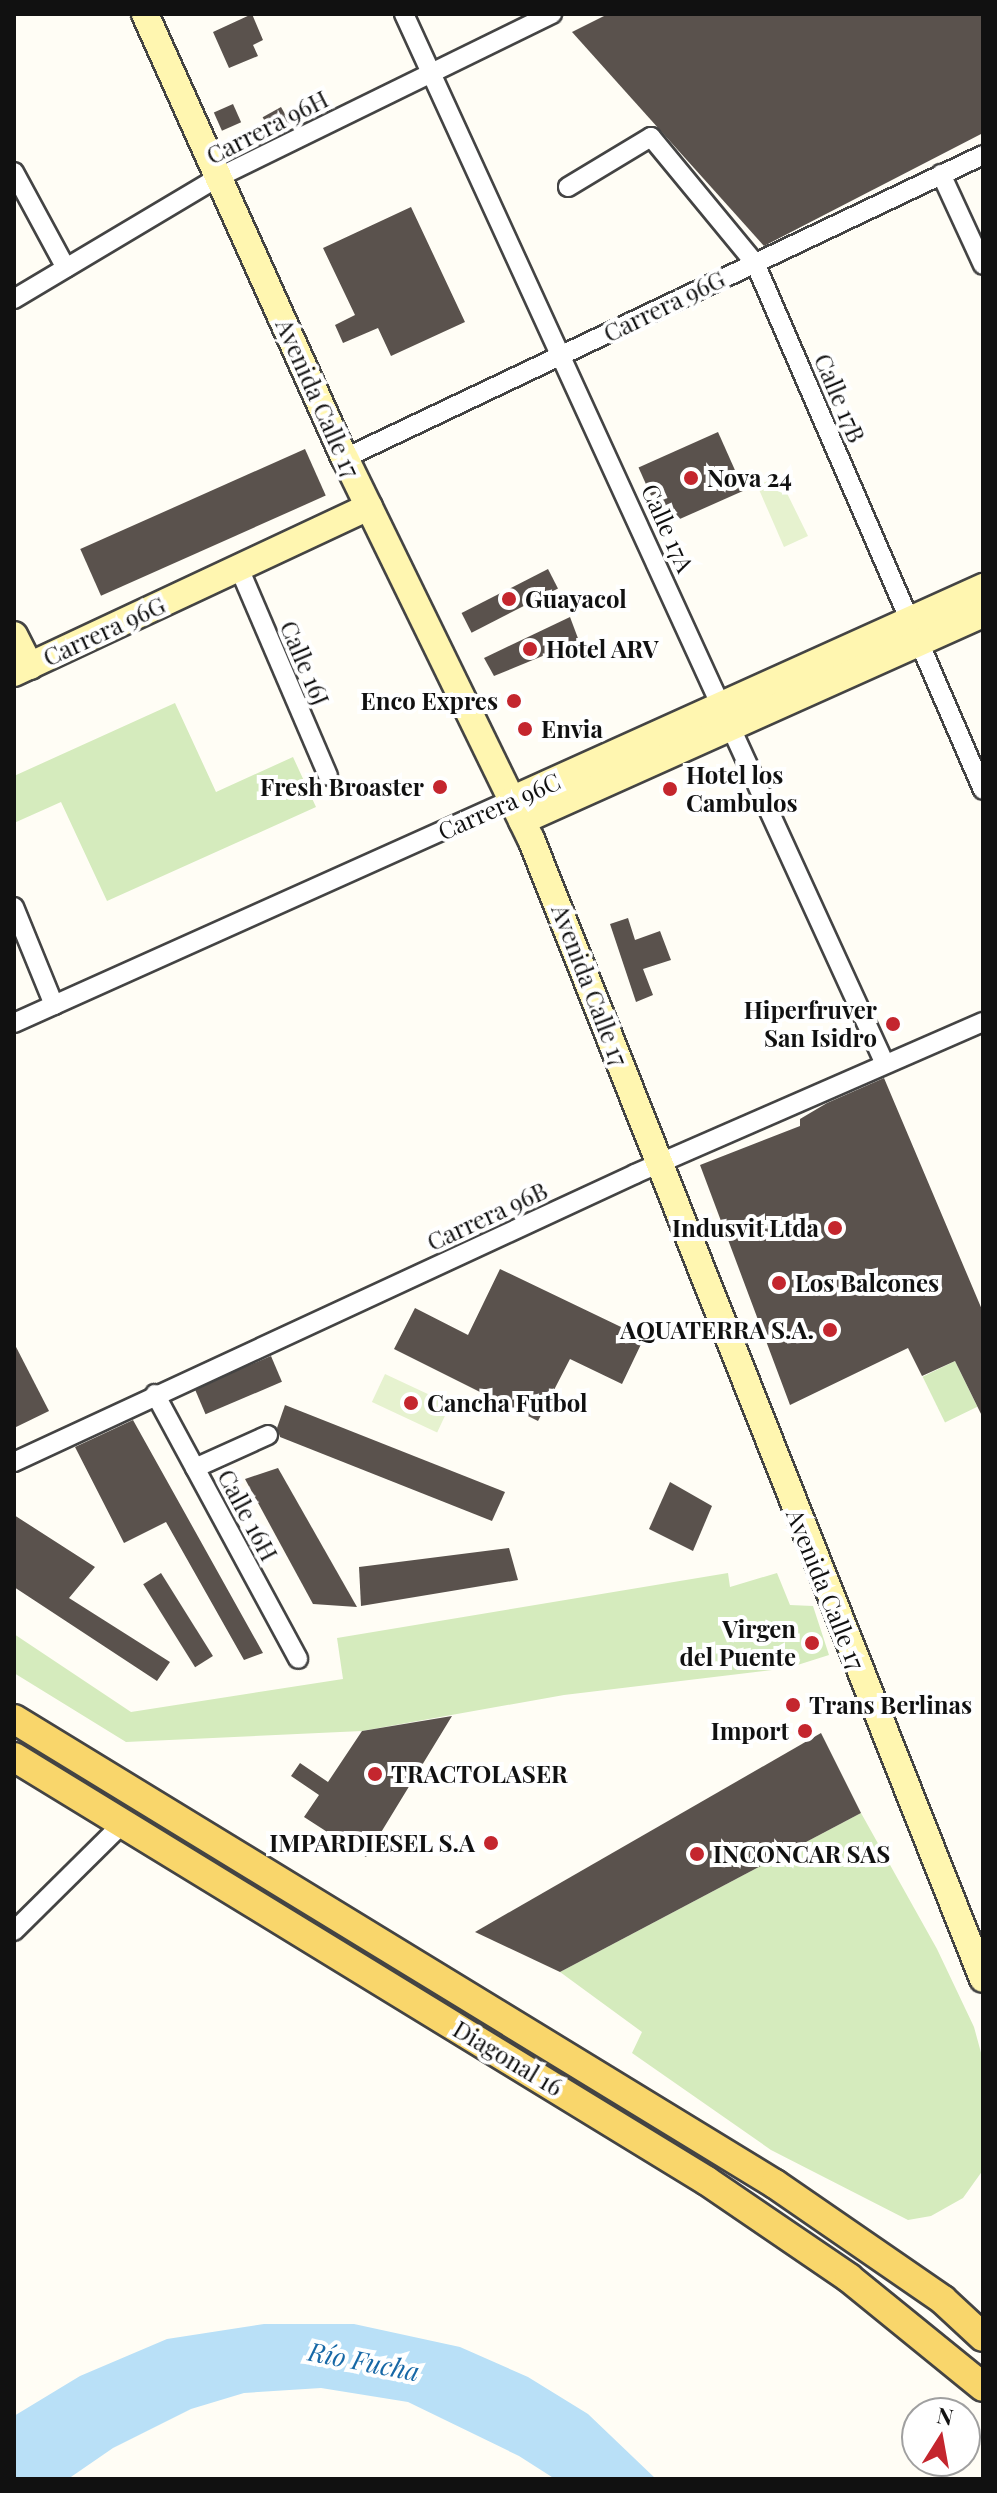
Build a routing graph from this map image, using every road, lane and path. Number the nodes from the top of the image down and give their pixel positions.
1 (145, 14) edge
2 (404, 14) edge
3 (552, 14) edge
4 (433, 69) junction
5 (983, 155) edge
6 (14, 172) edge
7 (941, 174) junction
8 (219, 177) junction
9 (568, 187) dead end
10 (755, 263) junction
11 (983, 265) edge
12 (66, 268) junction
13 (14, 299) edge
14 (563, 355) junction
15 (345, 458) junction
16 (369, 507) junction
17 (239, 568) junction
18 (983, 587) edge
19 (983, 614) edge
20 (914, 631) junction
21 (14, 635) edge
22 (22, 670) edge
23 (727, 716) junction
24 (328, 776) dead end
25 (983, 790) edge
26 (518, 810) junction
27 (14, 907) edge
28 (54, 1005) junction
29 (983, 1022) edge
30 (14, 1023) edge
31 (885, 1064) junction
32 (659, 1163) junction
33 (155, 1394) junction
34 (268, 1435) dead end
35 (14, 1462) edge
36 (195, 1468) junction
37 (298, 1659) dead end
38 (14, 1719) edge
39 (14, 1757) edge
40 (123, 1823) junction
41 (14, 1931) edge
42 (983, 1979) edge
43 (983, 2337) edge
44 (983, 2387) edge

1 - 8 main road, Avenida Calle 17
2 - 4 street, Calle 17A
3 - 4 street, Carrera 96H
4 - 8 street, Carrera 96H
4 - 14 street, Calle 17A
5 - 7 street, Carrera 96G
6 - 12 street
7 - 10 street, Carrera 96G
7 - 11 street
8 - 12 street, Carrera 96H
8 - 15 main road, Avenida Calle 17
9 - 10 street, Calle 17B
10 - 14 street, Carrera 96G
10 - 20 street, Calle 17B
12 - 13 street, Carrera 96H
14 - 15 street, Carrera 96G
14 - 23 street, Calle 17A
15 - 16 main road, Avenida Calle 17
16 - 17 main road, Carrera 96G
16 - 26 main road, Avenida Calle 17
17 - 22 main road, Carrera 96G
17 - 24 street, Calle 16J
18 - 20 main road, Carrera 96C
19 - 20 main road, Carrera 96C
20 - 23 main road, Carrera 96C
20 - 25 street, Calle 17B
21 - 22 main road
23 - 26 main road, Carrera 96C
23 - 31 street, Calle 17A
26 - 28 street, Carrera 96C
26 - 32 main road, Avenida Calle 17
27 - 28 street
28 - 30 street, Carrera 96C
29 - 31 street, Carrera 96B
31 - 32 street, Carrera 96B
32 - 33 street, Carrera 96B
32 - 42 main road, Avenida Calle 17
33 - 35 street, Carrera 96B
33 - 36 street, Calle 16H
34 - 36 street
36 - 37 street, Calle 16H
38 - 43 main road, Diagonal 16
39 - 40 main road, Diagonal 16
40 - 41 street
40 - 44 main road, Diagonal 16

